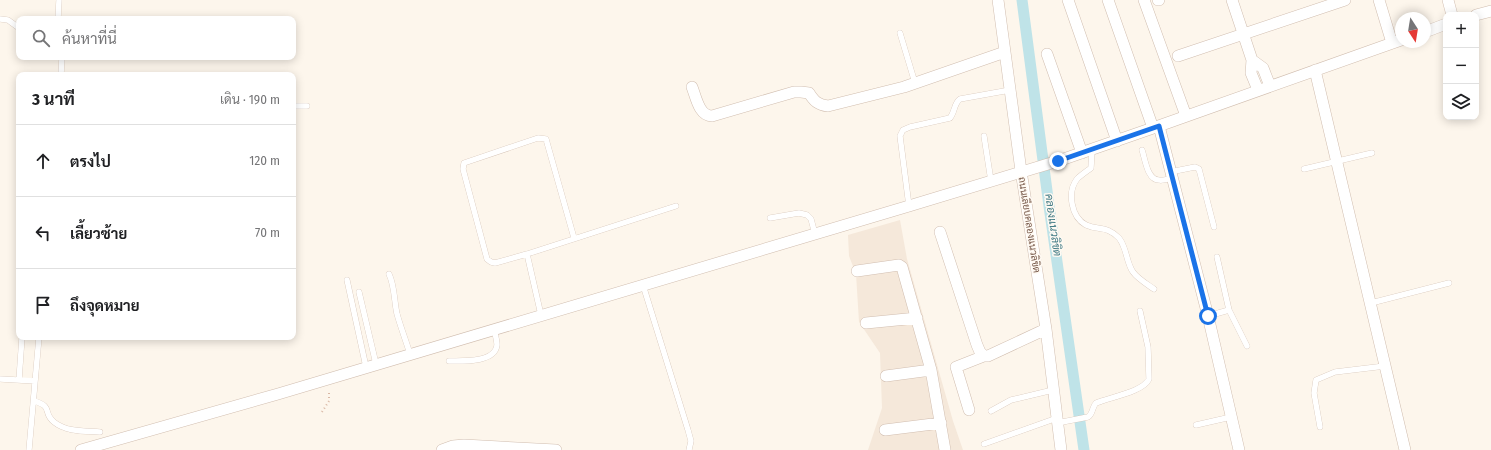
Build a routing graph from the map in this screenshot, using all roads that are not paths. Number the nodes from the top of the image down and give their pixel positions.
1 (58, 0) edge
2 (998, 0) edge
3 (1068, 0) edge
4 (1108, 0) edge
5 (1144, 0) edge
6 (1232, 0) edge
7 (1345, 0) edge
8 (1379, 0) edge
9 (1448, 0) edge
10 (1491, 11) edge
11 (1451, 12) edge
12 (1479, 14) edge
13 (58, 16) edge
14 (0, 19) edge
15 (1443, 25) edge
16 (16, 26) edge
17 (1431, 30) edge
18 (900, 33) dead end
19 (1243, 33) junction
20 (1395, 40) edge
21 (1395, 42) edge
22 (1005, 52) junction
23 (1047, 54) dead end
24 (1178, 56) dead end
25 (62, 60) edge
26 (1252, 60) junction
27 (1315, 70) junction
28 (61, 72) edge
29 (915, 83) junction
30 (1270, 86) junction
31 (692, 87) dead end
32 (1010, 90) junction
33 (1258, 90) junction
34 (296, 106) edge
35 (307, 106) dead end
36 (1186, 116) junction
37 (1156, 127) junction
38 (984, 136) dead end
39 (1117, 141) junction
40 (1142, 150) dead end
41 (1087, 152) junction
42 (1372, 153) dead end
43 (1337, 161) junction
44 (1304, 169) dead end
45 (1021, 172) junction
46 (1171, 175) junction
47 (991, 181) junction
48 (676, 206) dead end
49 (909, 206) junction
50 (770, 218) dead end
51 (1214, 227) dead end
52 (940, 232) dead end
53 (815, 234) junction
54 (574, 238) junction
55 (528, 254) junction
56 (1217, 257) dead end
57 (857, 271) dead end
58 (389, 274) dead end
59 (346, 280) dead end
60 (1449, 283) dead end
61 (643, 285) junction
62 (1154, 289) dead end
63 (359, 292) dead end
64 (1371, 303) junction
65 (1228, 310) junction
66 (1140, 312) dead end
67 (541, 315) junction
68 (1208, 316) junction
69 (917, 318) junction
70 (866, 323) dead end
71 (494, 329) junction
72 (1046, 330) junction
73 (22, 340) edge
74 (39, 340) edge
75 (1247, 346) dead end
76 (410, 354) junction
77 (984, 356) junction
78 (449, 361) dead end
79 (371, 366) junction
80 (1386, 366) junction
81 (931, 370) junction
82 (886, 376) dead end
83 (0, 379) edge
84 (19, 380) junction
85 (35, 380) junction
86 (1053, 390) junction
87 (34, 401) junction
88 (968, 410) dead end
89 (991, 411) dead end
90 (1231, 416) junction
91 (1060, 420) junction
92 (940, 423) junction
93 (1196, 425) dead end
94 (1320, 427) dead end
95 (885, 430) dead end
96 (100, 432) dead end
97 (984, 444) dead end
98 (29, 450) edge
99 (81, 450) edge
100 (442, 450) edge
101 (556, 450) edge
102 (689, 450) edge
103 (945, 450) edge
104 (1061, 450) edge
105 (1239, 450) edge
106 (1405, 450) edge

1 - 13 lane
2 - 22 street, ถนนเลียบคลองแนวลิขิต
3 - 39 street
4 - 37 street
5 - 36 street
6 - 19 street
7 - 19 street
8 - 20 street
9 - 11 street
10 - 12 street
14 - 16 lane
15 - 17 street
18 - 29 lane
19 - 24 street
19 - 26 street
21 - 27 street
22 - 29 street
22 - 32 street, ถนนเลียบคลองแนวลิขิต
23 - 41 street
25 - 28 lane
26 - 30 street
26 - 33 street
27 - 30 street
27 - 43 street
29 - 31 street
30 - 33 street
32 - 45 street, ถนนเลียบคลองแนวลิขิต
32 - 49 lane
33 - 36 street
34 - 35 lane
36 - 37 street
37 - 39 street
37 - 46 street
38 - 47 lane
39 - 41 street
40 - 46 lane
41 - 45 street
41 - 62 lane
42 - 43 lane
43 - 44 lane
43 - 64 street
45 - 47 street
45 - 72 street, ถนนเลียบคลองแนวลิขิต
46 - 51 lane
46 - 68 street
47 - 49 street
48 - 54 lane
49 - 53 street
50 - 53 lane
52 - 77 street
53 - 61 street
54 - 55 lane
54 - 55 lane
55 - 67 lane
56 - 65 lane
57 - 69 street
58 - 76 lane
59 - 79 lane
60 - 64 lane
61 - 67 street
61 - 102 lane
63 - 79 lane
64 - 80 street
65 - 68 lane
65 - 75 lane
66 - 91 lane
67 - 71 street
68 - 90 street
69 - 70 street
69 - 81 street
71 - 76 street
71 - 78 lane
72 - 77 street
72 - 86 street, ถนนเลียบคลองแนวลิขิต
73 - 84 lane
74 - 85 lane
76 - 79 street
77 - 88 street
79 - 99 street
80 - 94 lane
80 - 106 street
81 - 82 street
81 - 92 street
83 - 84 lane
84 - 85 lane
85 - 87 lane
86 - 89 lane
86 - 91 street, ถนนเลียบคลองแนวลิขิต
87 - 96 lane
87 - 98 lane
90 - 93 lane
90 - 105 street
91 - 97 lane
91 - 104 street, ถนนเลียบคลองแนวลิขิต
92 - 95 street
92 - 103 street
100 - 101 street

